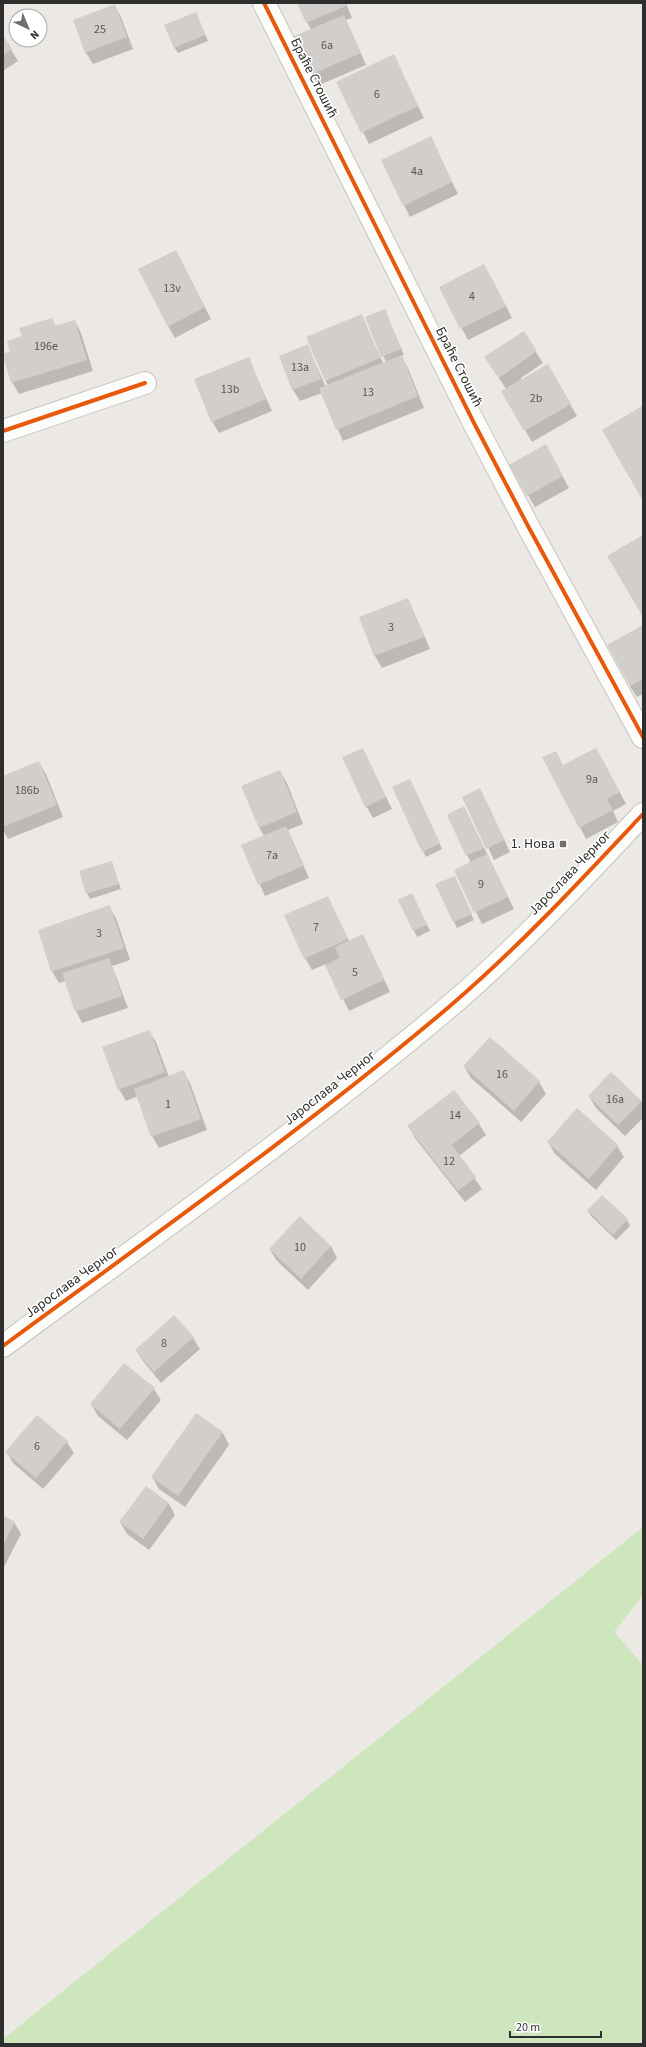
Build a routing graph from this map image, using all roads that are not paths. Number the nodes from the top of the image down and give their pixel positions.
1 (264, 3) edge
2 (145, 383) dead end
3 (3, 431) edge
4 (643, 737) edge
5 (643, 814) edge
6 (3, 1346) edge

1 - 4 street, Браће Стошић
2 - 3 street
5 - 6 street, Јарослава Черног

